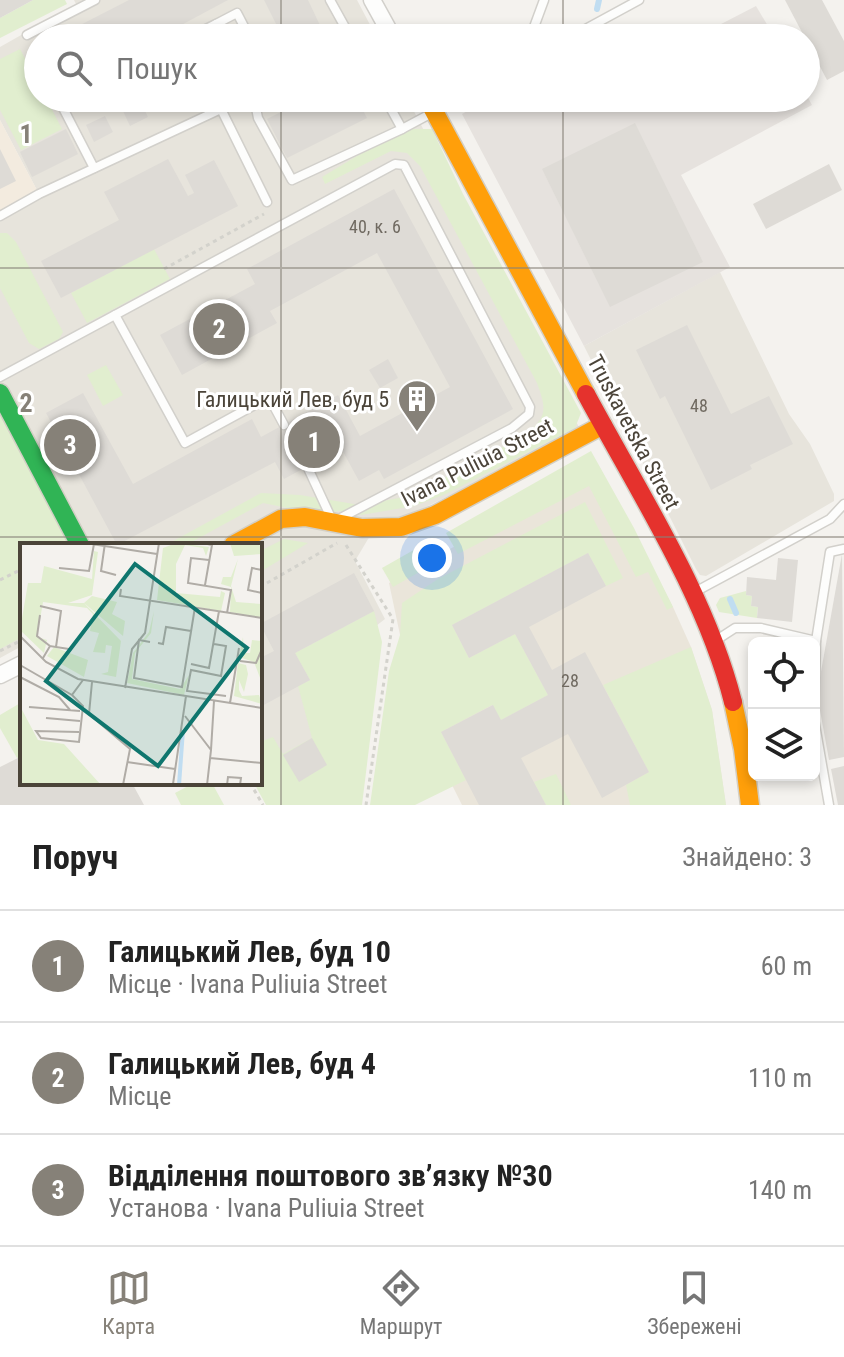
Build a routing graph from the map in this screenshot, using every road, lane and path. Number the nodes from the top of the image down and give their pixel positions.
1 (95, 0) edge
2 (330, 0) edge
3 (372, 0) edge
4 (544, 0) edge
5 (639, 0) edge
6 (48, 24) edge
7 (216, 24) edge
8 (243, 24) edge
9 (343, 24) edge
10 (385, 24) edge
11 (535, 24) edge
12 (595, 24) edge
13 (65, 112) edge
14 (215, 112) edge
15 (222, 112) edge
16 (257, 112) edge
17 (393, 112) edge
18 (423, 112) edge
19 (435, 112) edge
20 (402, 129) junction
21 (94, 168) junction
22 (267, 202) joint
23 (0, 216) edge
24 (164, 269) dead end
25 (115, 315) junction
26 (0, 377) edge
27 (0, 393) edge
28 (284, 425) dead end
29 (603, 425) junction
30 (307, 466) dead end
31 (844, 504) edge
32 (333, 522) junction
33 (79, 543) edge
34 (237, 543) edge
35 (844, 549) edge
36 (20, 570) edge
37 (0, 580) edge
38 (262, 586) edge
39 (693, 593) junction
40 (799, 637) edge
41 (817, 637) edge
42 (20, 641) edge
43 (714, 641) junction
44 (0, 651) edge
45 (20, 665) edge
46 (0, 675) edge
47 (814, 709) edge
48 (251, 785) edge
49 (263, 805) edge
50 (366, 805) edge
51 (750, 805) edge
52 (829, 805) edge

1 - 6 lane
2 - 9 lane
3 - 10 street
4 - 11 lane
5 - 12 lane
7 - 8 lane
13 - 21 lane
14 - 21 lane
15 - 22 lane
16 - 20 lane
17 - 20 lane
18 - 20 lane
19 - 29 street, Truskavetska Street
21 - 23 lane
22 - 24 path
25 - 26 lane
25 - 28 lane
25 - 32 lane
27 - 33 street
29 - 32 street, Ivana Puliuia Street
29 - 39 street, Truskavetska Street
30 - 32 lane
31 - 39 lane
32 - 34 street, Ivana Puliuia Street
35 - 41 lane
36 - 37 path
38 - 50 path
39 - 43 street, Truskavetska Street
40 - 43 lane
42 - 44 path
43 - 51 street, Truskavetska Street
45 - 46 street
47 - 52 lane
48 - 49 path

